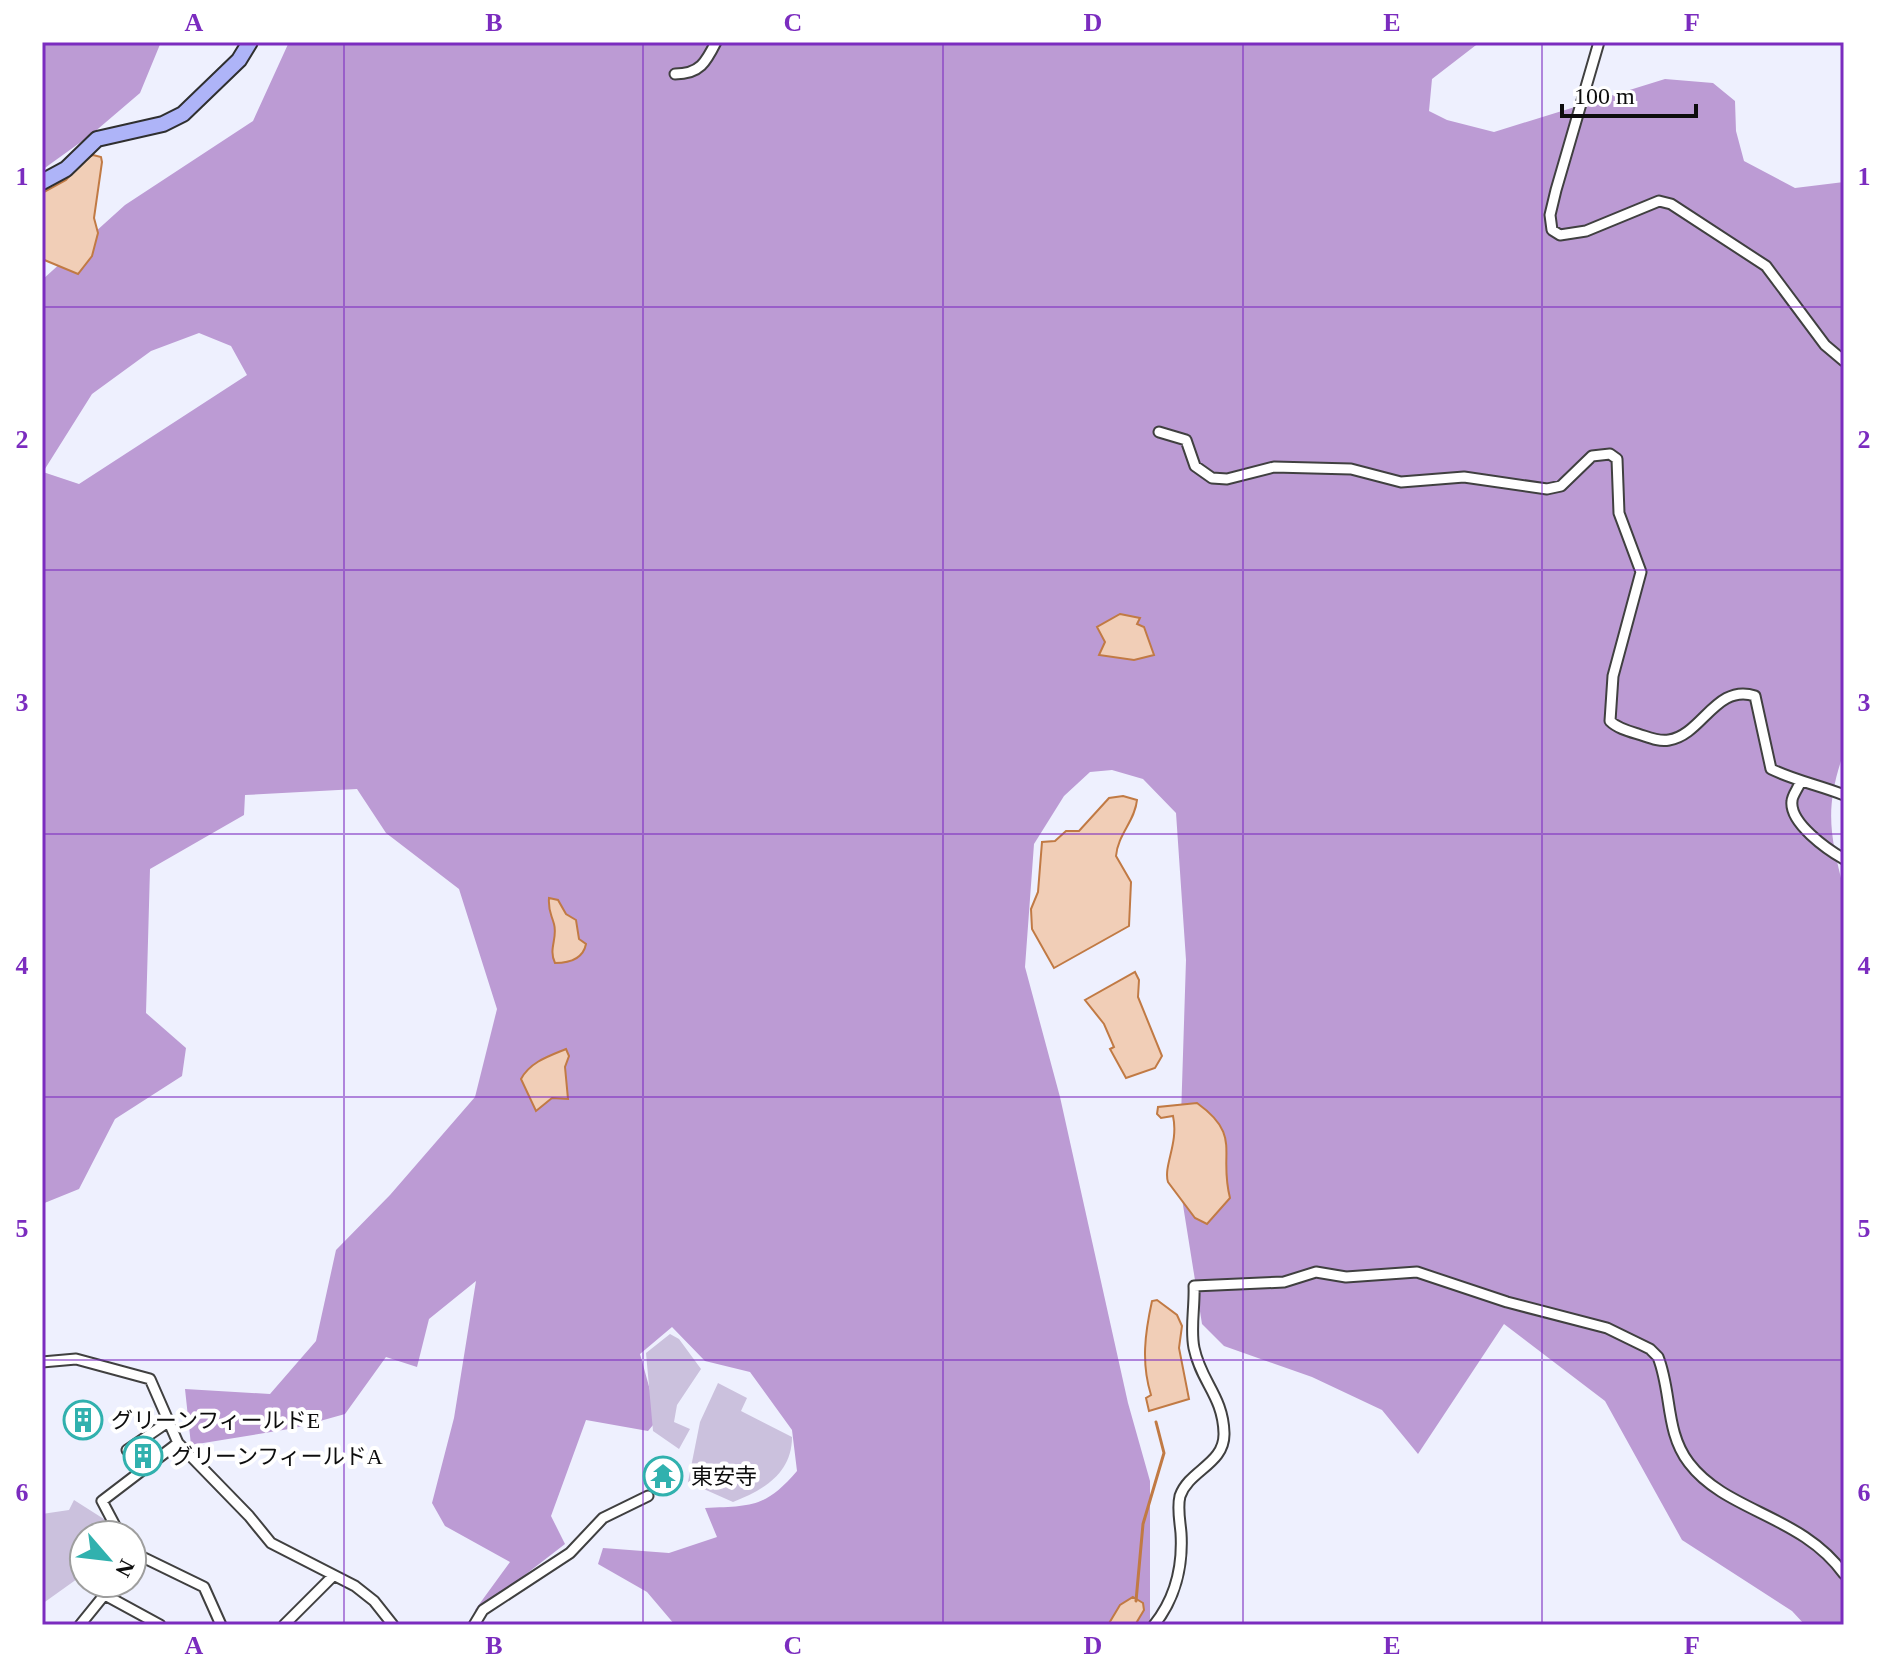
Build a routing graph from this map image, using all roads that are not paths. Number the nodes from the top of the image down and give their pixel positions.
1 (250, 42) edge
2 (716, 42) edge
3 (1599, 42) edge
4 (675, 74) dead end
5 (42, 182) edge
6 (1844, 361) edge
7 (1159, 432) dead end
8 (1800, 783) junction
9 (1844, 795) edge
10 (1844, 859) edge
11 (42, 1362) edge
12 (168, 1422) junction
13 (178, 1443) junction
14 (127, 1450) dead end
15 (648, 1496) dead end
16 (112, 1519) edge
17 (148, 1561) edge
18 (1844, 1574) edge
19 (333, 1576) junction
20 (102, 1599) edge
21 (112, 1599) edge
22 (80, 1625) edge
23 (160, 1625) edge
24 (221, 1625) edge
25 (284, 1625) edge
26 (393, 1625) edge
27 (474, 1625) edge
28 (1154, 1625) edge

1 - 5 street
2 - 4 street
3 - 6 street
7 - 8 street
8 - 9 street
8 - 10 street
11 - 12 street
12 - 13 street
12 - 14 street
13 - 16 street
13 - 19 street
15 - 27 street
17 - 24 street
18 - 28 street
19 - 25 street
19 - 26 street
20 - 22 street
21 - 23 street

